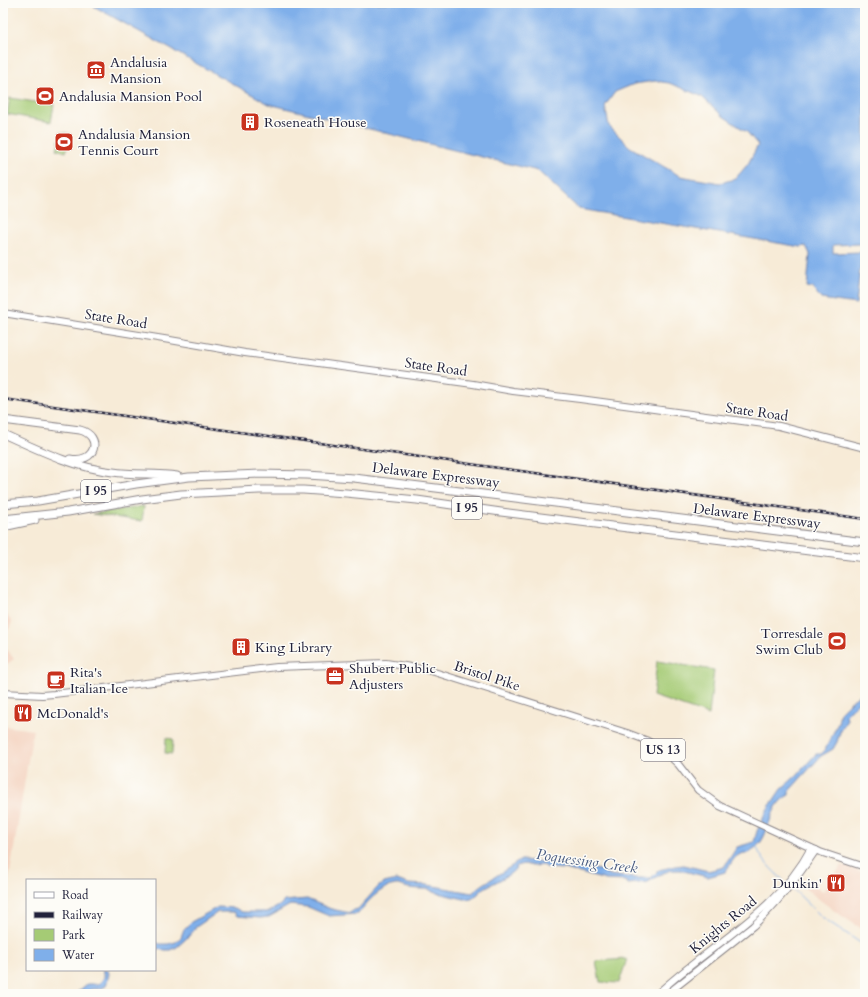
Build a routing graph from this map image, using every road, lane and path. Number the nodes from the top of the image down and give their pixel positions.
1 (3, 313) edge
2 (3, 420) edge
3 (3, 434) edge
4 (865, 448) edge
5 (49, 455) junction
6 (189, 477) junction
7 (3, 504) edge
8 (68, 512) junction
9 (3, 519) edge
10 (3, 527) edge
11 (865, 542) edge
12 (865, 558) edge
13 (3, 692) edge
14 (813, 849) junction
15 (865, 867) edge
16 (657, 994) edge
17 (666, 994) edge

1 - 4 main road, State Road
2 - 5 highway
3 - 5 highway
5 - 6 highway
6 - 7 highway, Delaware Expressway / I 95
6 - 11 highway, Delaware Expressway / I 95
8 - 9 highway, Delaware Expressway / I 95
8 - 10 highway
8 - 12 highway, Delaware Expressway / I 95
13 - 14 main road, Bristol Pike / US 13
14 - 15 main road, US 13
14 - 16 main road, Knights Road
14 - 17 main road, Knights Road

